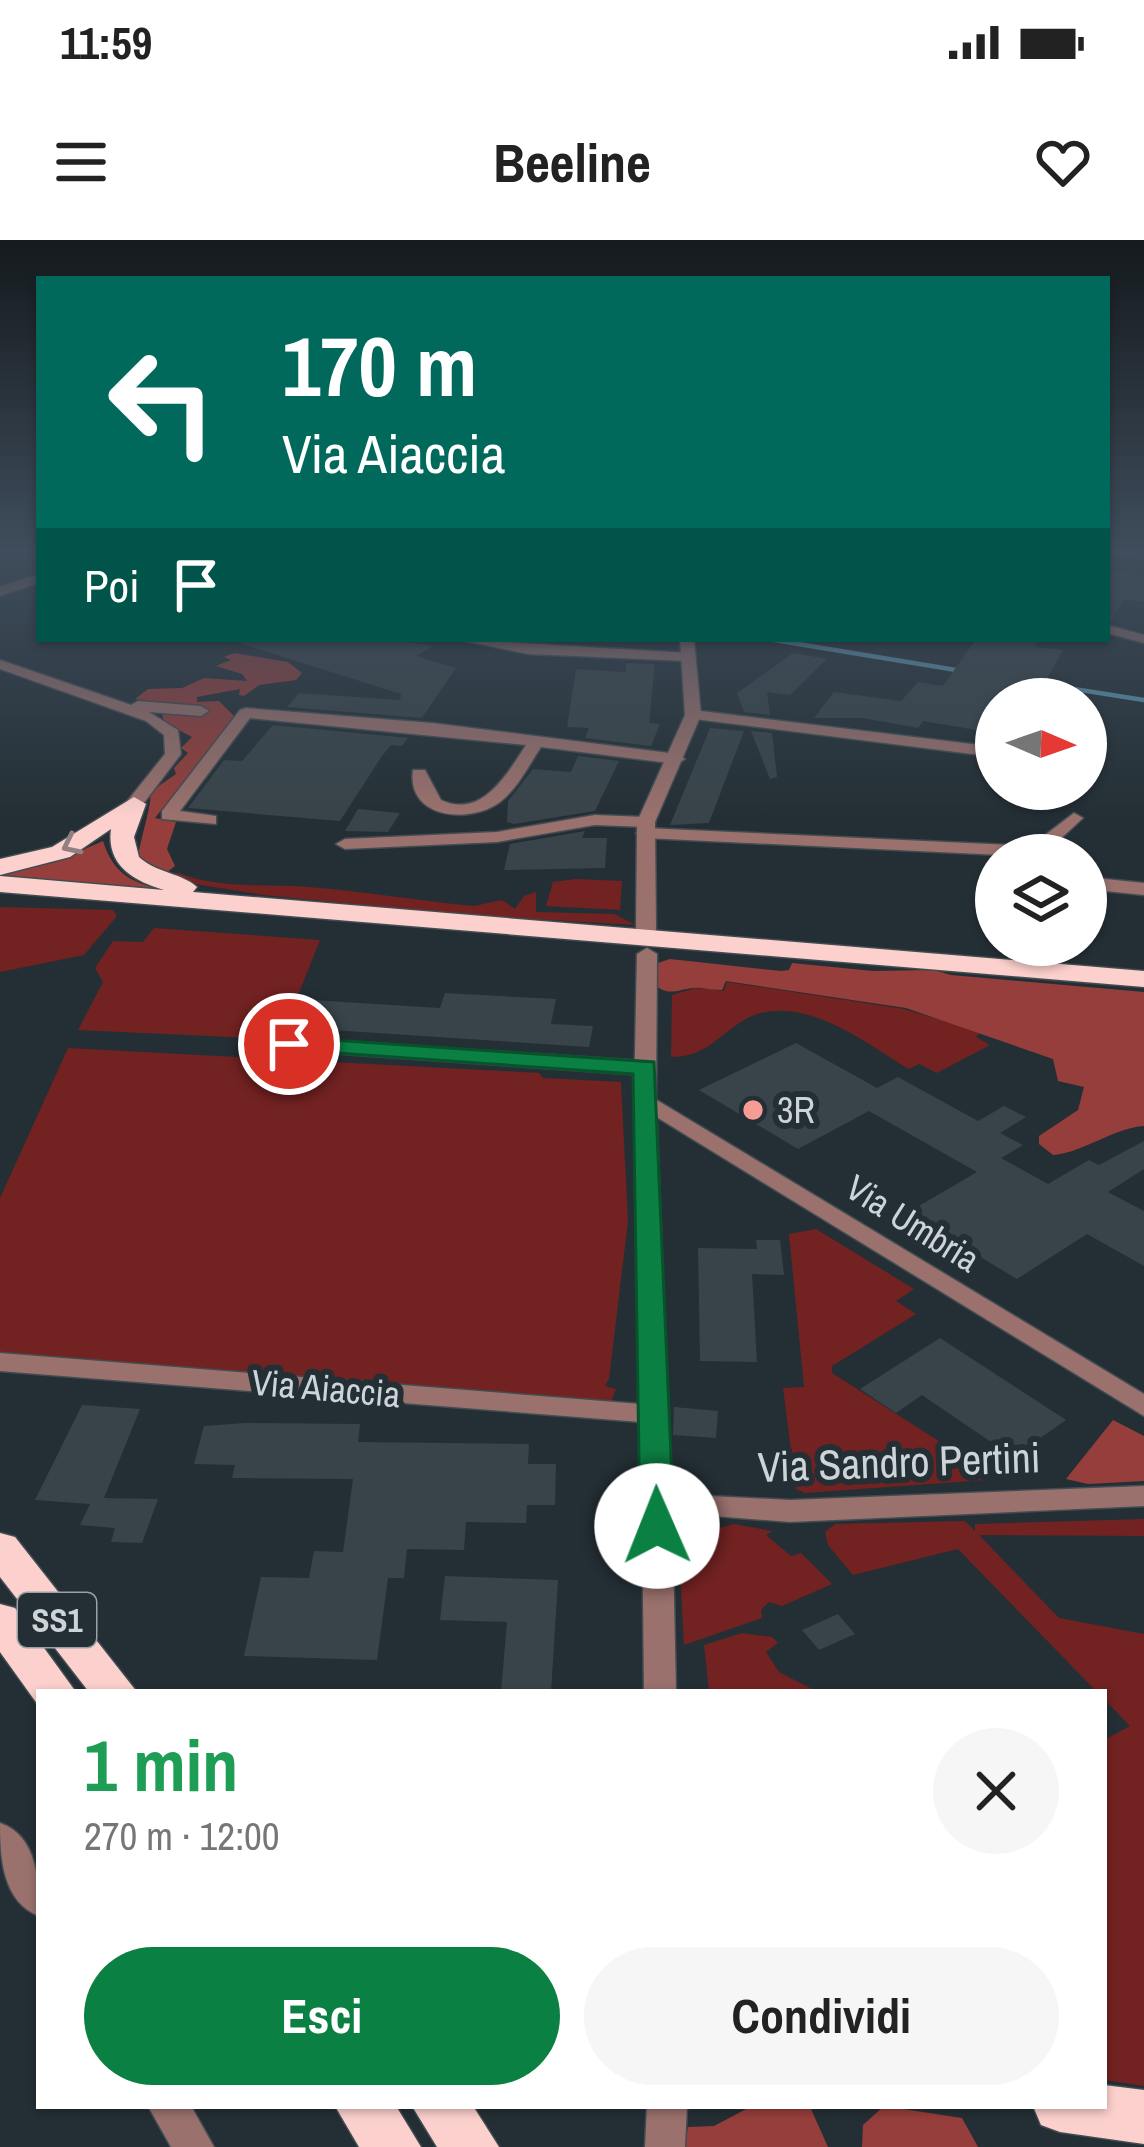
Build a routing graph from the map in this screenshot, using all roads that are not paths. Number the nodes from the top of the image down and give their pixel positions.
1 (481, 642) edge
2 (688, 648) edge
3 (0, 664) edge
4 (118, 705) junction
5 (201, 712) dead end
6 (693, 715) junction
7 (538, 740) junction
8 (975, 749) edge
9 (677, 759) junction
10 (418, 773) dead end
11 (134, 804) junction
12 (1074, 818) dead end
13 (210, 820) dead end
14 (646, 827) junction
15 (1060, 834) edge
16 (345, 844) dead end
17 (975, 848) edge
18 (0, 867) edge
19 (0, 884) edge
20 (1107, 885) edge
21 (1144, 889) edge
22 (0, 898) edge
23 (231, 906) junction
24 (399, 919) junction
25 (1002, 968) junction
26 (1144, 968) edge
27 (1144, 980) edge
28 (280, 1044) dead end
29 (645, 1068) junction
30 (645, 1100) junction
31 (0, 1362) edge
32 (1144, 1407) edge
33 (653, 1414) junction
34 (1144, 1496) edge
35 (657, 1504) junction
36 (0, 1548) edge
37 (0, 1620) edge
38 (52, 1689) edge
39 (113, 1689) edge
40 (660, 1689) edge
41 (0, 1838) edge
42 (36, 1895) edge
43 (171, 2109) edge
44 (364, 2109) edge
45 (667, 2109) edge
46 (1083, 2109) edge
47 (1144, 2117) edge
48 (194, 2147) edge
49 (393, 2147) edge
50 (665, 2147) edge

1 - 2 street
2 - 6 street
3 - 4 street
4 - 5 street
4 - 11 street
6 - 8 street
6 - 9 street
7 - 9 street
7 - 10 street
7 - 13 street
9 - 14 street
11 -> 18 highway
11 - 24 highway
12 - 15 street
14 - 16 street
14 - 17 street
14 - 29 street
19 - 23 highway
20 - 21 street
22 - 23 highway
23 - 24 highway
24 - 25 highway
25 - 26 highway
25 - 27 highway
28 - 29 street
29 - 30 street
30 - 32 street, Via Umbria
30 - 33 street
31 - 33 street, Via Aiaccia
33 - 35 street
34 - 35 street, Via Sandro Pertini
35 - 40 street
36 - 39 highway, SS1
37 - 38 highway, SS1
41 - 42 street
43 - 48 street
44 - 49 highway
45 - 50 street
46 - 47 highway

